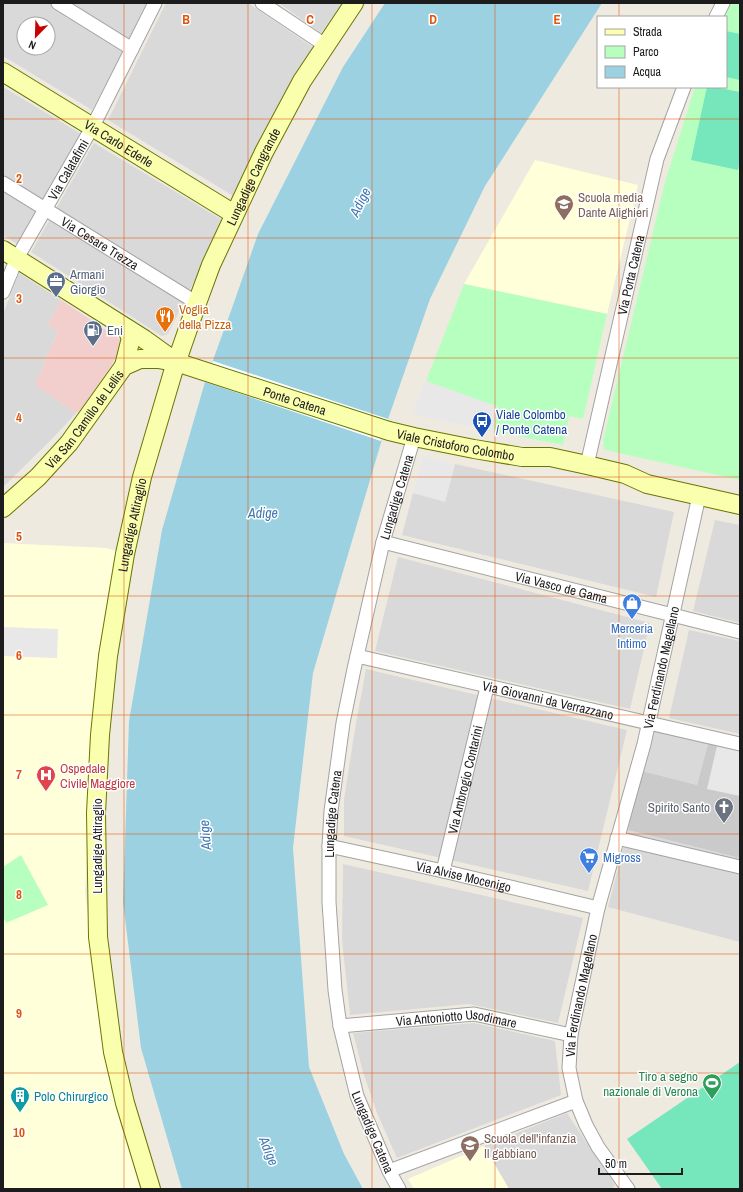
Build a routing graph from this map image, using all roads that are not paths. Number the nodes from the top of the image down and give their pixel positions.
1 (58, 3) edge
2 (155, 3) edge
3 (262, 3) edge
4 (354, 3) edge
5 (723, 3) edge
6 (716, 16) edge
7 (325, 45) junction
8 (132, 49) junction
9 (3, 72) edge
10 (684, 88) edge
11 (93, 126) junction
12 (3, 183) edge
13 (45, 210) junction
14 (234, 214) junction
15 (10, 254) edge
16 (3, 292) edge
17 (197, 303) junction
18 (126, 328) junction
19 (176, 362) junction
20 (124, 366) junction
21 (389, 431) joint
22 (414, 437) junction
23 (522, 457) junction
24 (587, 465) junction
25 (647, 484) junction
26 (699, 496) junction
27 (740, 505) edge
28 (3, 508) edge
29 (383, 542) junction
30 (673, 616) junction
31 (740, 632) edge
32 (357, 656) junction
33 (487, 687) junction
34 (648, 724) junction
35 (740, 744) edge
36 (617, 838) junction
37 (329, 846) junction
38 (740, 867) edge
39 (443, 871) junction
40 (598, 908) junction
41 (340, 1026) junction
42 (571, 1035) junction
43 (576, 1101) junction
44 (389, 1171) junction
45 (151, 1189) edge
46 (399, 1189) edge
47 (628, 1189) edge

1 - 8 street
2 - 8 street, Via Calatafimi
3 - 7 street
4 - 7 street, Lungadige Cangrande
5 - 6 street
7 - 14 street, Lungadige Cangrande
8 - 11 street, Via Calatafimi
9 - 11 street, Via Carlo Ederle
10 - 24 street, Via Porta Catena
11 - 13 street, Via Calatafimi
11 - 14 street, Via Carlo Ederle
12 - 13 street, Via Cesare Trezza
13 - 15 street, Via Calatafimi
13 - 17 street, Via Cesare Trezza
14 - 17 street, Lungadige Cangrande
15 - 16 street, Via Calatafimi
15 - 18 street
17 - 19 street, Lungadige Cangrande
18 - 19 street
18 - 20 street
19 - 20 street, Via San Camillo de Lellis
19 - 21 street, Ponte Catena
19 - 45 street, Lungadige Attiraglio
20 - 28 street, Via San Camillo de Lellis
21 - 22 street, Viale Cristoforo Colombo
22 - 23 street, Viale Cristoforo Colombo
22 - 29 street, Lungadige Catena
23 - 24 street, Viale Cristoforo Colombo
23 - 25 street, Viale Cristoforo Colombo
24 - 25 street, Viale Cristoforo Colombo
25 - 26 street, Viale Cristoforo Colombo
26 - 27 street, Viale Cristoforo Colombo
26 - 30 street, Via Ferdinando Magellano
29 - 30 street, Via Vasco de Gama
29 - 32 street, Lungadige Catena
30 - 31 street, Via Vasco de Gama
30 - 34 street, Via Ferdinando Magellano
32 - 33 street, Via Giovanni da Verrazzano
32 - 37 street, Lungadige Catena
33 - 34 street, Via Giovanni da Verrazzano
33 - 39 street, Via Ambrogio Contarini
34 - 35 street, Via Giovanni da Verrazzano
34 - 36 street, Via Ferdinando Magellano
36 - 38 street
36 - 40 street, Via Ferdinando Magellano
37 - 39 street, Via Alvise Mocenigo
37 - 41 street, Lungadige Catena
39 - 40 street, Via Alvise Mocenigo
40 - 42 street, Via Ferdinando Magellano
41 - 42 street, Via Antoniotto Usodimare
41 - 44 street, Lungadige Catena
42 - 43 street, Via Ferdinando Magellano
43 - 44 street
43 - 47 street, Via Ferdinando Magellano
44 - 46 street, Lungadige Catena

